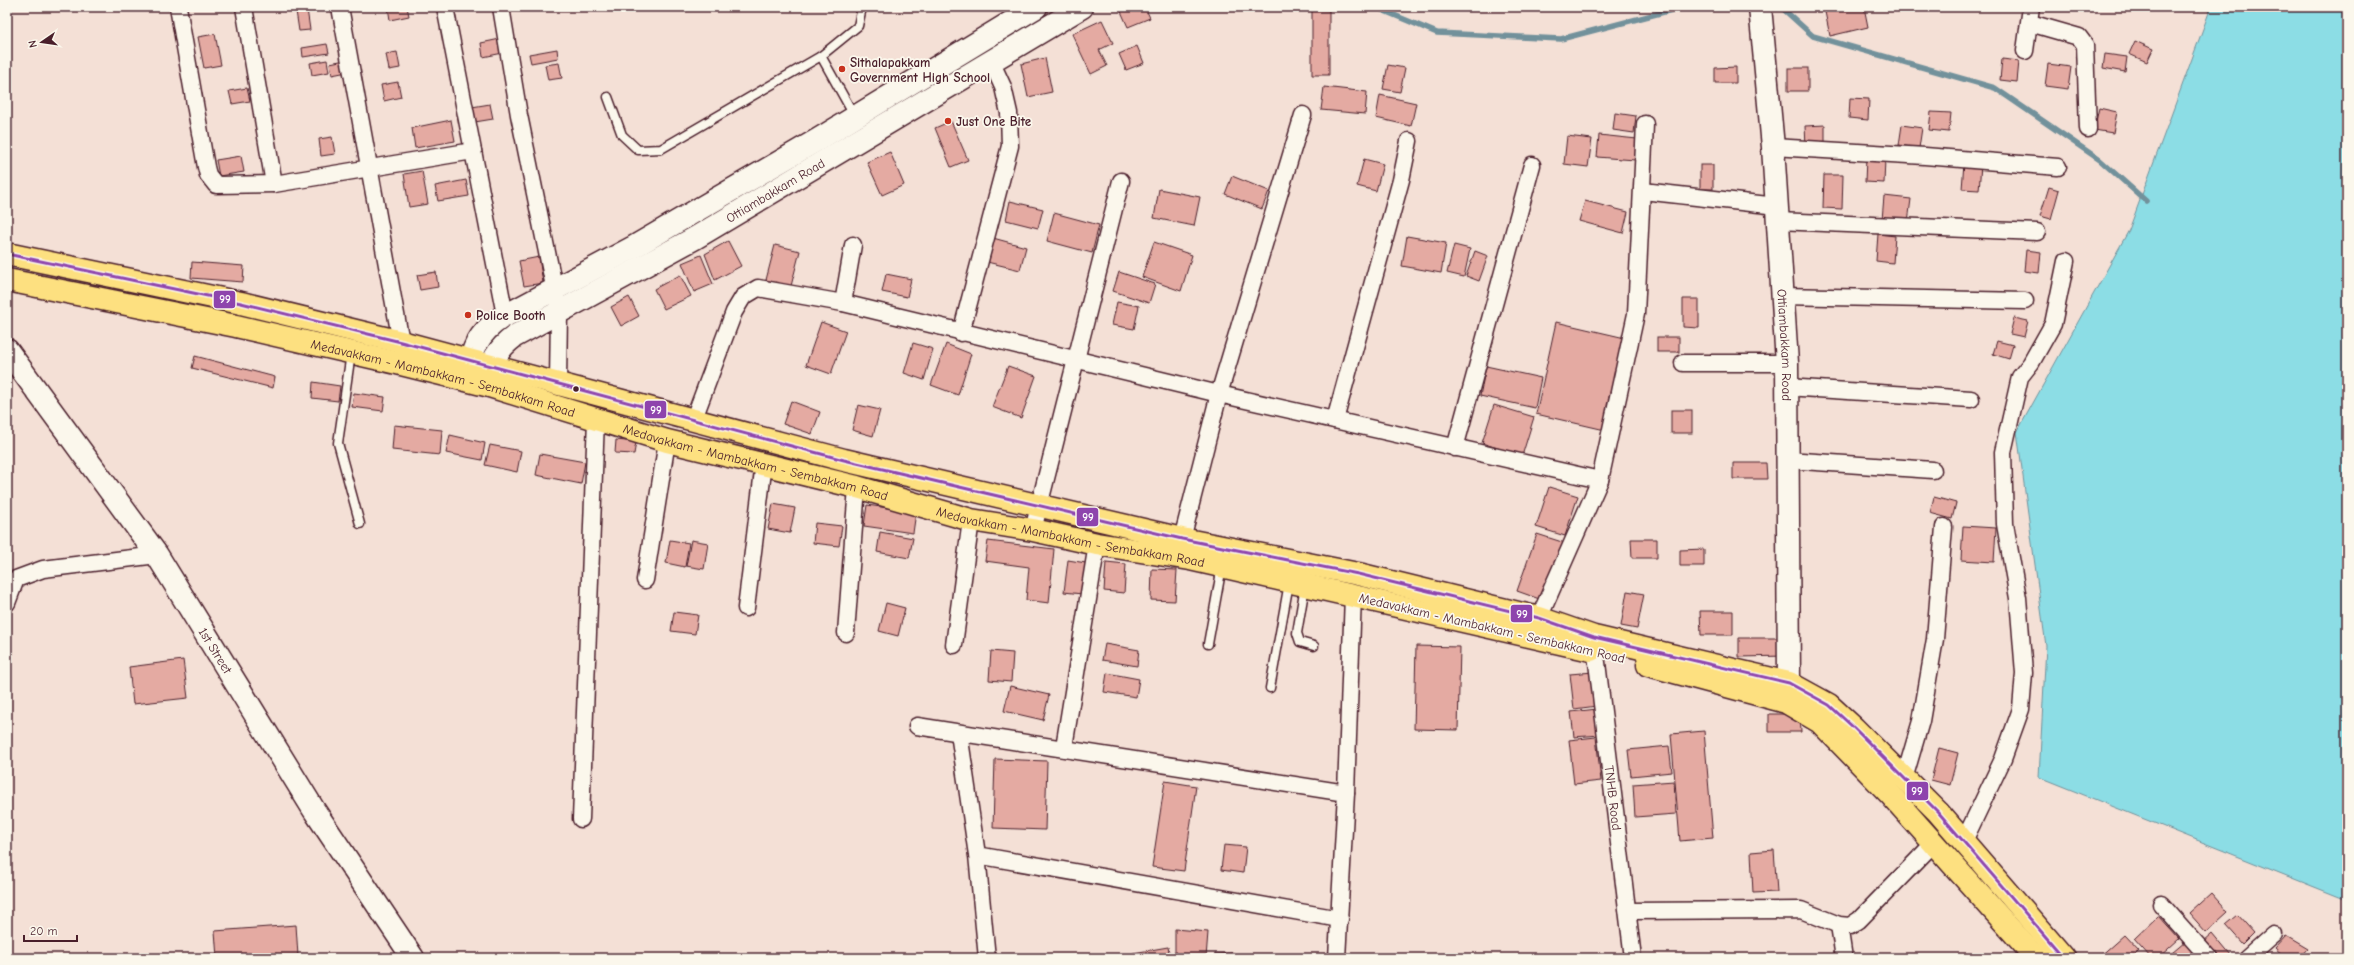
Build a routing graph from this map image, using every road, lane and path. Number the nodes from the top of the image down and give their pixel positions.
1 (178, 7) edge
2 (244, 7) edge
3 (340, 7) edge
4 (446, 7) edge
5 (501, 7) edge
6 (862, 7) edge
7 (1036, 7) edge
8 (1082, 7) edge
9 (1760, 7) edge
10 (2031, 15) edge
11 (2025, 51) dead end
12 (821, 56) junction
13 (991, 61) junction
14 (608, 97) dead end
15 (1303, 115) dead end
16 (856, 117) junction
17 (1645, 124) dead end
18 (2088, 129) dead end
19 (1409, 142) dead end
20 (1773, 147) junction
21 (473, 152) junction
22 (1532, 165) dead end
23 (2058, 167) dead end
24 (368, 169) junction
25 (1121, 181) dead end
26 (274, 184) junction
27 (1643, 191) junction
28 (1777, 213) junction
29 (2037, 232) dead end
30 (853, 245) dead end
31 (7, 254) edge
32 (2066, 262) dead end
33 (7, 280) edge
34 (554, 289) junction
35 (1782, 296) junction
36 (2025, 301) dead end
37 (843, 303) junction
38 (559, 312) junction
39 (505, 315) junction
40 (961, 333) junction
41 (401, 342) junction
42 (7, 350) edge
43 (351, 352) junction
44 (1076, 361) junction
45 (1683, 363) dead end
46 (1787, 363) junction
47 (467, 370) junction
48 (488, 375) junction
49 (558, 383) junction
50 (1786, 387) junction
51 (1220, 394) junction
52 (1972, 399) dead end
53 (596, 419) junction
54 (1335, 420) junction
55 (693, 421) junction
56 (667, 441) junction
57 (1455, 448) junction
58 (1788, 460) junction
59 (764, 464) junction
60 (1933, 470) dead end
61 (1600, 480) junction
62 (857, 487) junction
63 (1040, 504) junction
64 (971, 520) junction
65 (360, 524) dead end
66 (1944, 527) dead end
67 (1033, 530) junction
68 (1182, 539) junction
69 (1097, 544) junction
70 (157, 555) junction
71 (1222, 566) junction
72 (645, 580) dead end
73 (1297, 582) junction
74 (1353, 595) junction
75 (7, 603) edge
76 (746, 608) dead end
77 (1539, 618) junction
78 (846, 633) dead end
79 (1208, 644) dead end
80 (1595, 644) junction
81 (954, 645) dead end
82 (1314, 646) dead end
83 (1789, 683) junction
84 (1270, 688) dead end
85 (917, 726) dead end
86 (959, 733) junction
87 (1064, 747) junction
88 (1904, 779) junction
89 (1346, 793) junction
90 (581, 819) dead end
91 (1964, 841) junction
92 (1933, 844) junction
93 (977, 855) junction
94 (2161, 904) dead end
95 (1628, 911) junction
96 (1340, 919) junction
97 (1839, 926) junction
98 (2274, 934) dead end
99 (413, 958) edge
100 (987, 958) edge
101 (1337, 958) edge
102 (1633, 958) edge
103 (1844, 958) edge
104 (2036, 958) edge
105 (2064, 958) edge
106 (2209, 958) edge
107 (2247, 958) edge

1 - 26 street
2 - 26 street
3 - 24 street
4 - 21 street
5 - 34 street
6 - 12 lane
7 - 16 street, Ottiambakkam Road
8 - 13 street, Ottiambakkam Road
9 - 20 street, Ottiambakkam Road
10 - 11 street
10 - 18 street
12 - 14 lane
12 - 16 lane
13 - 38 street, Ottiambakkam Road
13 - 40 street
15 - 51 street
16 - 34 street, Ottiambakkam Road
17 - 27 street
19 - 54 street
20 - 23 street
20 - 28 street, Ottiambakkam Road
21 - 24 street
21 - 39 street
22 - 57 street
24 - 26 street
24 - 41 street
25 - 44 street
27 - 28 street
27 - 61 street
28 - 29 street
28 - 35 street, Ottiambakkam Road
30 - 37 street
31 - 41 main road, Medavakkam - Mambakkam - Sembakkam Road
32 - 91 street
33 - 43 main road, Medavakkam - Mambakkam - Sembakkam Road
34 - 38 street
34 - 39 street, Ottiambakkam Road
35 - 36 street
35 - 46 street, Ottiambakkam Road
37 - 40 street
37 - 55 street
38 - 48 street, Ottiambakkam Road
38 - 49 street
39 - 47 street, Ottiambakkam Road
40 - 44 street
41 - 47 main road, Medavakkam - Mambakkam - Sembakkam Road
42 - 70 street, 1st Street
43 - 47 main road, Medavakkam - Mambakkam - Sembakkam Road
43 - 65 lane
44 - 51 street
44 - 63 street
45 - 46 street
46 - 50 street, Ottiambakkam Road
47 - 48 main road, Medavakkam - Mambakkam - Sembakkam Road
48 - 49 main road, Medavakkam - Mambakkam - Sembakkam Road
48 - 53 main road, Medavakkam - Mambakkam - Sembakkam Road
49 - 55 main road, Medavakkam - Mambakkam - Sembakkam Road
50 - 52 street
50 - 58 street, Ottiambakkam Road
51 - 54 street
51 - 68 street
53 - 56 main road, Medavakkam - Mambakkam - Sembakkam Road
53 - 90 street
54 - 57 street
55 - 63 main road, Medavakkam - Mambakkam - Sembakkam Road
56 - 59 main road, Medavakkam - Mambakkam - Sembakkam Road
56 - 72 street
57 - 61 street
58 - 60 street
58 - 83 street, Ottiambakkam Road
59 - 62 main road, Medavakkam - Mambakkam - Sembakkam Road
59 - 76 street
61 - 77 street
62 - 64 main road, Medavakkam - Mambakkam - Sembakkam Road
62 - 78 street
63 - 67 street
63 - 68 main road, Medavakkam - Mambakkam - Sembakkam Road
64 - 67 main road, Medavakkam - Mambakkam - Sembakkam Road
64 - 81 street
66 - 88 street
67 - 69 main road, Medavakkam - Mambakkam - Sembakkam Road
68 - 77 main road, Medavakkam - Mambakkam - Sembakkam Road
69 - 71 main road, Medavakkam - Mambakkam - Sembakkam Road
69 - 87 street
70 - 75 street
70 - 99 street, 1st Street
71 - 73 main road, Medavakkam - Mambakkam - Sembakkam Road
71 - 79 lane
73 - 74 main road, Medavakkam - Mambakkam - Sembakkam Road
73 - 82 lane
73 - 84 lane
74 - 80 main road, Medavakkam - Mambakkam - Sembakkam Road
74 - 89 street
77 - 80 main road, Medavakkam - Mambakkam - Sembakkam Road
80 - 83 main road, Medavakkam - Mambakkam - Sembakkam Road
80 - 92 main road, Medavakkam - Mambakkam - Sembakkam Road
80 - 95 street, TNHB Road
83 - 88 main road, Medavakkam - Mambakkam - Sembakkam Road
85 - 86 street
86 - 87 street
86 - 93 street
87 - 89 street
88 - 91 main road, Medavakkam - Mambakkam - Sembakkam Road
89 - 96 street
91 - 105 main road, Medavakkam - Mambakkam - Sembakkam Road
92 - 97 street
92 - 104 main road, Medavakkam - Mambakkam - Sembakkam Road
93 - 96 street
93 - 100 street
94 - 106 street
95 - 97 street
95 - 102 street, TNHB Road
96 - 101 street
97 - 103 street
98 - 107 street

